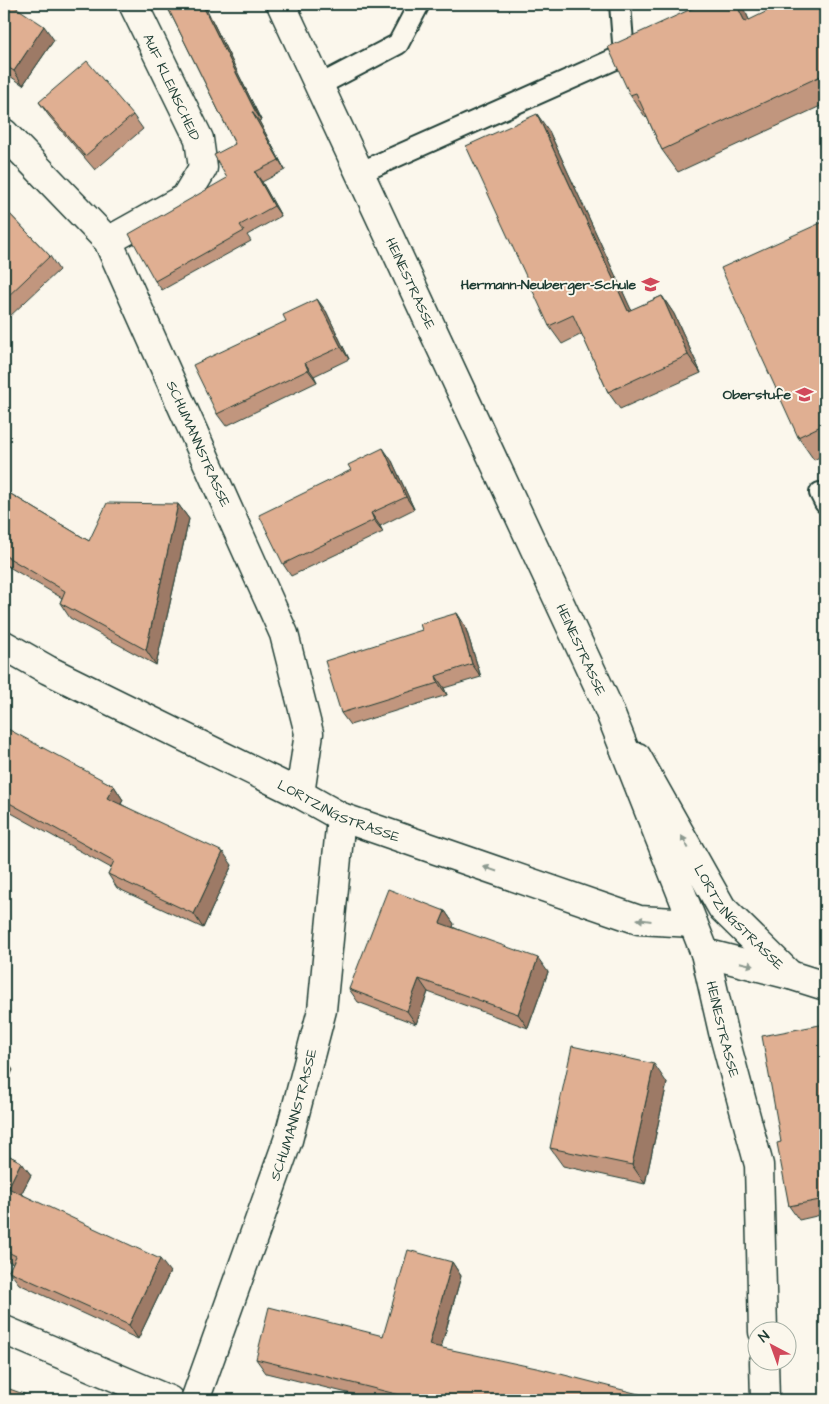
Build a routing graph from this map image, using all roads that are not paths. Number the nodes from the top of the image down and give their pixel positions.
1 (133, 4) edge
2 (281, 4) edge
3 (419, 4) edge
4 (620, 4) edge
5 (318, 86) junction
6 (4, 133) edge
7 (359, 173) junction
8 (108, 241) junction
9 (4, 645) edge
10 (605, 700) junction
11 (300, 794) junction
12 (341, 817) junction
13 (693, 923) junction
14 (705, 953) junction
15 (790, 975) junction
16 (825, 986) edge
17 (763, 1322) edge
18 (4, 1330) edge
19 (764, 1372) edge
20 (169, 1400) edge
21 (195, 1400) edge
22 (765, 1400) edge

1 - 8 street, AUF KLEINSCHEID
2 - 5 street, HEINESTRASSE
3 - 5 lane
4 - 7 lane
5 - 7 street, HEINESTRASSE
6 - 8 street, SCHUMANNSTRASSE
7 - 10 street, HEINESTRASSE
8 - 11 street, SCHUMANNSTRASSE
9 - 11 street, LORTZINGSTRASSE
10 - 13 street, HEINESTRASSE
15 -> 10 street, LORTZINGSTRASSE
11 - 12 street, LORTZINGSTRASSE
13 -> 12 street, LORTZINGSTRASSE
12 - 21 street, SCHUMANNSTRASSE
13 - 14 street, HEINESTRASSE
14 -> 15 street, LORTZINGSTRASSE
14 - 17 street, HEINESTRASSE
15 - 16 street, LORTZINGSTRASSE
18 - 20 street
19 - 22 street

